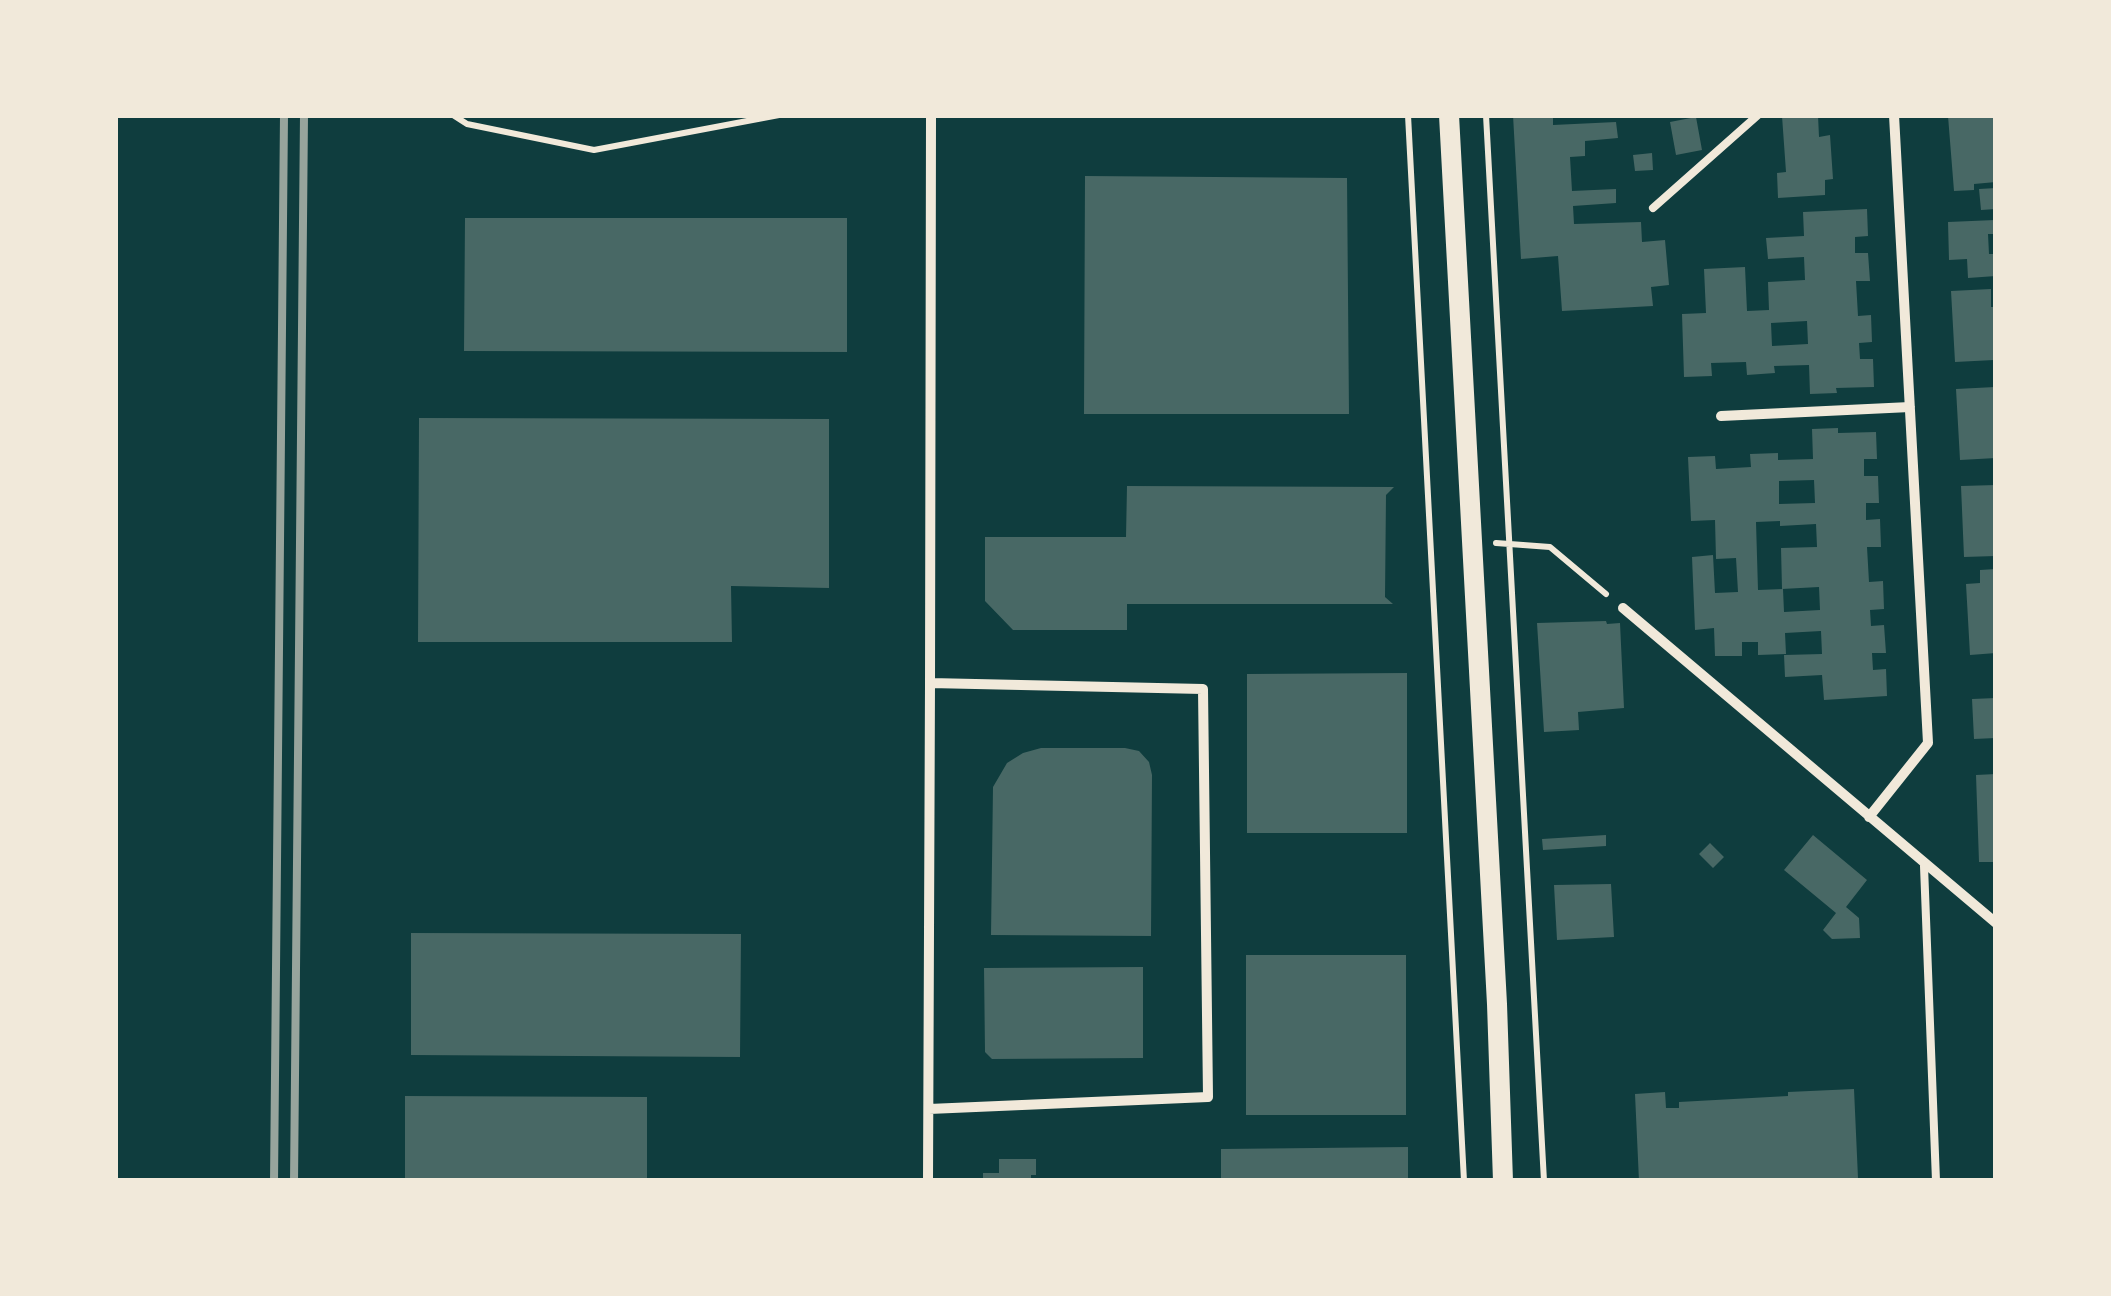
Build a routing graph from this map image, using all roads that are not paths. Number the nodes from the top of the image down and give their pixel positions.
1 (931, 115) edge
2 (1449, 115) edge
3 (1758, 115) edge
4 (1894, 115) edge
5 (1653, 208) dead end
6 (1910, 407) junction
7 (1721, 416) dead end
8 (1622, 608) road end
9 (930, 684) junction
10 (1869, 817) junction
11 (1924, 866) junction
12 (1996, 923) edge
13 (929, 1109) junction
14 (928, 1181) edge
15 (1503, 1181) edge
16 (1936, 1181) edge

1 - 9 street
2 - 15 main road
3 - 5 lane
4 - 6 street
6 - 7 street
6 - 10 street
8 - 10 street
9 - 13 street
9 - 13 street
10 - 11 street
11 - 12 street
11 - 16 lane
13 - 14 street

